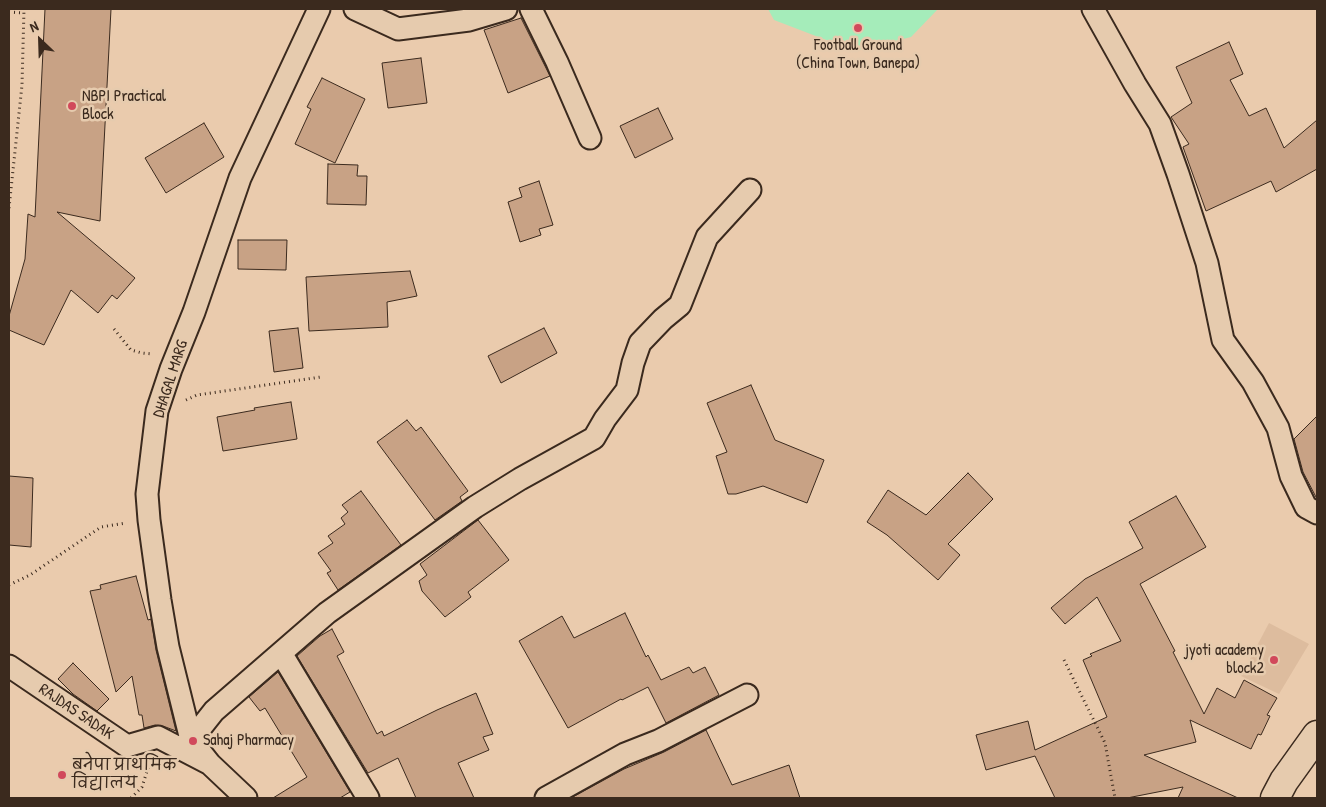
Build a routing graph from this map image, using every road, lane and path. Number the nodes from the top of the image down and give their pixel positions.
1 (319, 9) edge
2 (355, 9) edge
3 (506, 9) edge
4 (531, 9) edge
5 (1093, 9) edge
6 (24, 11) edge
7 (9, 12) edge
8 (590, 138) dead end
9 (750, 190) dead end
10 (9, 208) edge
11 (114, 329) dead end
12 (171, 369) junction
13 (321, 377) dead end
14 (157, 411) junction
15 (1317, 513) edge
16 (149, 520) junction
17 (9, 585) edge
18 (281, 653) junction
19 (1064, 660) dead end
20 (9, 666) edge
21 (747, 695) dead end
22 (1317, 735) edge
23 (158, 737) junction
24 (191, 740) junction
25 (210, 764) junction
26 (131, 798) edge
27 (246, 798) edge
28 (368, 798) edge
29 (546, 798) edge
30 (1115, 798) edge
31 (1275, 798) edge

1 - 12 street, DHAGAL MARG
2 - 3 street
4 - 8 street
5 - 15 street
6 - 7 path
6 - 10 path
9 - 18 street
11 - 12 path
12 - 14 street, DHAGAL MARG
13 - 14 path
14 - 16 street, DHAGAL MARG
16 - 17 path
16 - 24 street, DHAGAL MARG
18 - 24 street
18 - 28 street
19 - 30 path
20 - 23 street, RAJDAS SADAK
21 - 29 street
22 - 31 main road
23 - 25 street
23 - 26 path
24 - 25 street, DHAGAL MARG
25 - 27 street

